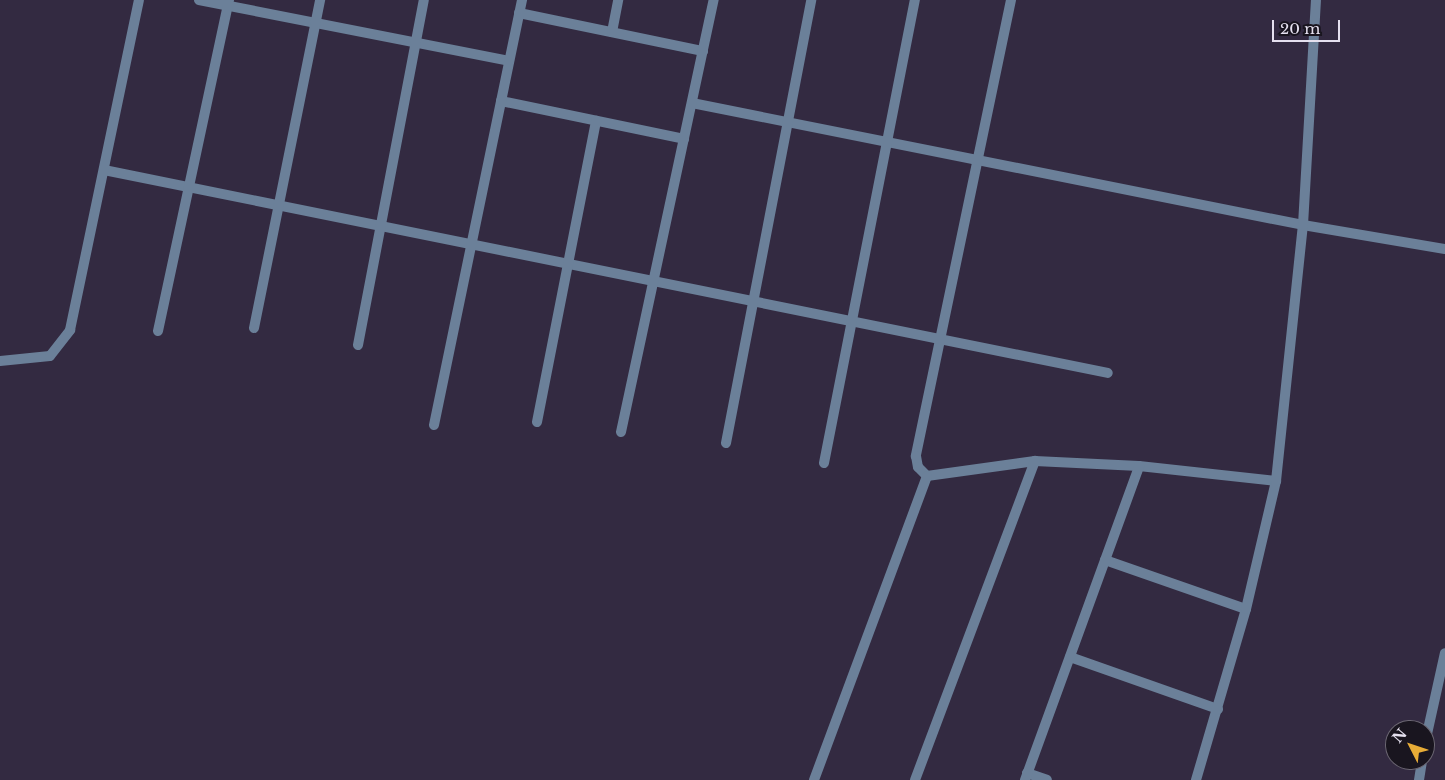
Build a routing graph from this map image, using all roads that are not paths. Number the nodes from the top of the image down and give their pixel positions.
1 (139, 0) edge
2 (199, 0) edge
3 (320, 0) edge
4 (424, 0) edge
5 (522, 0) edge
6 (618, 0) edge
7 (714, 0) edge
8 (811, 0) edge
9 (916, 0) edge
10 (1011, 0) edge
11 (1316, 0) edge
12 (228, 3) edge
13 (519, 13) junction
14 (316, 23) junction
15 (612, 32) junction
16 (416, 42) junction
17 (703, 51) junction
18 (509, 61) junction
19 (501, 101) junction
20 (692, 103) junction
21 (596, 121) junction
22 (788, 122) junction
23 (684, 139) junction
24 (887, 142) junction
25 (977, 160) junction
26 (104, 170) junction
27 (189, 187) junction
28 (279, 205) junction
29 (1303, 225) junction
30 (381, 226) junction
31 (472, 244) junction
32 (1445, 249) edge
33 (568, 264) junction
34 (654, 281) junction
35 (753, 301) junction
36 (852, 321) junction
37 (254, 328) dead end
38 (158, 331) dead end
39 (940, 339) junction
40 (358, 345) dead end
41 (0, 361) edge
42 (1108, 373) dead end
43 (537, 422) dead end
44 (434, 425) dead end
45 (621, 432) dead end
46 (726, 443) dead end
47 (1035, 461) junction
48 (824, 463) dead end
49 (1139, 466) junction
50 (927, 476) junction
51 (1276, 481) junction
52 (1105, 560) junction
53 (1246, 609) junction
54 (1445, 653) edge
55 (1070, 656) junction
56 (1218, 709) junction
57 (1430, 720) edge
58 (1026, 777) edge
59 (814, 780) edge
60 (915, 780) edge
61 (1047, 780) edge
62 (1196, 780) edge

1 - 26 street
2 - 12 street
3 - 14 street
4 - 16 street
5 - 13 street
6 - 15 street
7 - 17 street
8 - 22 street
9 - 24 street
10 - 25 street
11 - 29 street
12 - 14 street
12 - 27 street
13 - 15 street
13 - 18 street
14 - 16 street
14 - 28 street
15 - 17 street
16 - 18 street
16 - 30 street
17 - 20 street
18 - 19 street
19 - 21 street
19 - 31 street
20 - 22 street
20 - 23 street
21 - 23 street
21 - 33 street
22 - 24 street
22 - 35 street
23 - 34 street
24 - 25 street
24 - 36 street
25 - 29 street
25 - 39 street
26 - 27 street
26 - 41 street
27 - 28 street
27 - 38 street
28 - 30 street
28 - 37 street
29 - 32 street
29 - 51 street
30 - 31 street
30 - 40 street
31 - 33 street
31 - 44 street
33 - 34 street
33 - 43 street
34 - 35 street
34 - 45 street
35 - 36 street
35 - 46 street
36 - 39 street
36 - 48 street
39 - 42 street
39 - 50 street
47 - 49 street
47 - 50 street
47 - 60 street
49 - 51 street
49 - 52 street
50 - 59 street
51 - 53 street
52 - 53 street
52 - 55 street
53 - 56 street
54 - 57 street
55 - 56 street
55 - 58 street
56 - 62 street
58 - 61 street

